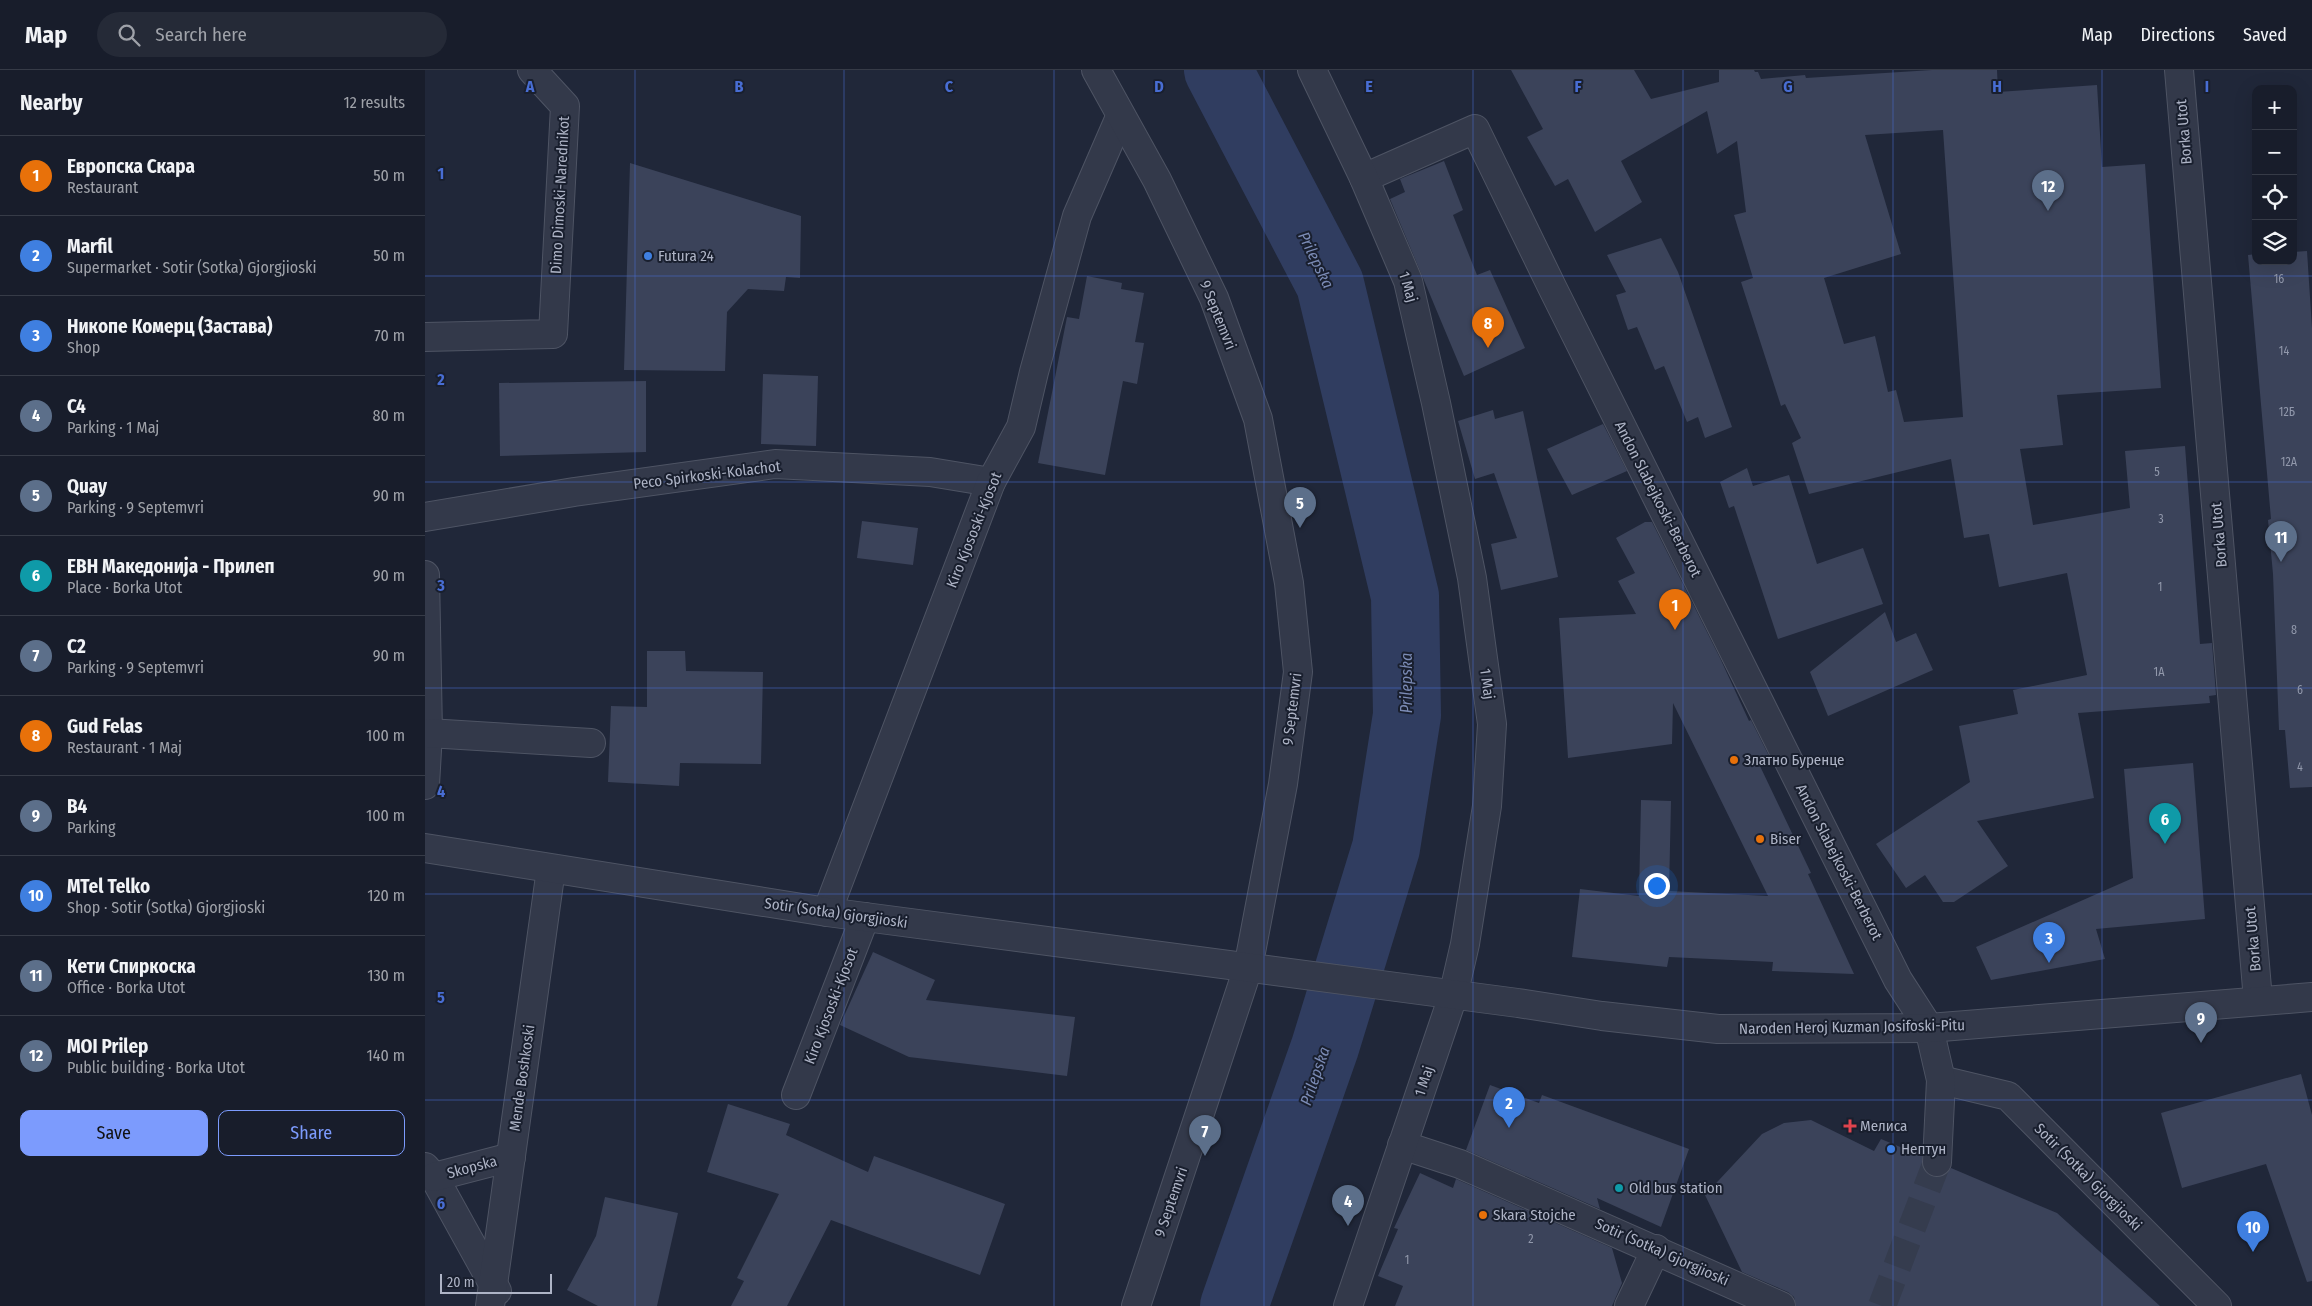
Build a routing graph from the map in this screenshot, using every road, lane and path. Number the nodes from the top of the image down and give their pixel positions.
1 (532, 70) edge
2 (1096, 70) edge
3 (1312, 70) edge
4 (2179, 70) edge
5 (1120, 117) junction
6 (1364, 178) junction
7 (425, 337) edge
8 (991, 482) junction
9 (425, 517) edge
10 (425, 575) edge
11 (428, 734) junction
12 (591, 743) dead end
13 (425, 785) edge
14 (425, 848) edge
15 (551, 869) junction
16 (827, 912) junction
17 (865, 917) junction
18 (1248, 968) junction
19 (1453, 996) junction
20 (2312, 997) edge
21 (2259, 1000) junction
22 (1929, 1028) junction
23 (1941, 1080) junction
24 (796, 1095) dead end
25 (1402, 1145) junction
26 (511, 1157) junction
27 (1937, 1162) tunnel mouth
28 (430, 1172) edge
29 (1656, 1249) junction
30 (497, 1300) edge
31 (1136, 1306) edge
32 (1348, 1306) edge
33 (1629, 1306) edge
34 (1781, 1306) edge
35 (2217, 1306) edge

1 - 7 street, Dimo Dimoski-Narednikot
2 - 5 street, 9 Septemvri
3 - 6 street, 1 Maj
4 - 21 street, Borka Utot
5 - 8 street, Kiro Kjososki-Kjosot
5 - 18 street, 9 Septemvri
6 - 19 street, 1 Maj
6 - 22 street, Andon Slabejkoski-Berberot
8 - 9 street, Peco Spirkoski-Kolachot
8 - 16 street, Kiro Kjososki-Kjosot
10 - 11 street
11 - 12 street
11 - 13 street
14 - 15 street, Sotir (Sotka) Gjorgjioski
15 - 16 street, Sotir (Sotka) Gjorgjioski
15 - 26 street, Mende Boshkoski
16 - 17 street, Sotir (Sotka) Gjorgjioski
17 - 18 street, Sotir (Sotka) Gjorgjioski
17 - 24 street, Kiro Kjososki-Kjosot
18 - 19 street, Sotir (Sotka) Gjorgjioski
18 - 31 street, 9 Septemvri
19 - 22 street, Naroden Heroj Kuzman Josifoski-Pitu
19 - 25 street, 1 Maj
20 - 21 street, Naroden Heroj Kuzman Josifoski-Pitu
21 - 22 street, Naroden Heroj Kuzman Josifoski-Pitu
22 - 23 street
23 - 27 street
23 - 35 street, Sotir (Sotka) Gjorgjioski
25 - 29 street, Sotir (Sotka) Gjorgjioski
25 - 32 street, 1 Maj
26 - 28 street, Skopska
26 - 30 street, Mende Boshkoski
28 - 30 street, Skopska
29 - 33 street
29 - 34 street, Sotir (Sotka) Gjorgjioski

